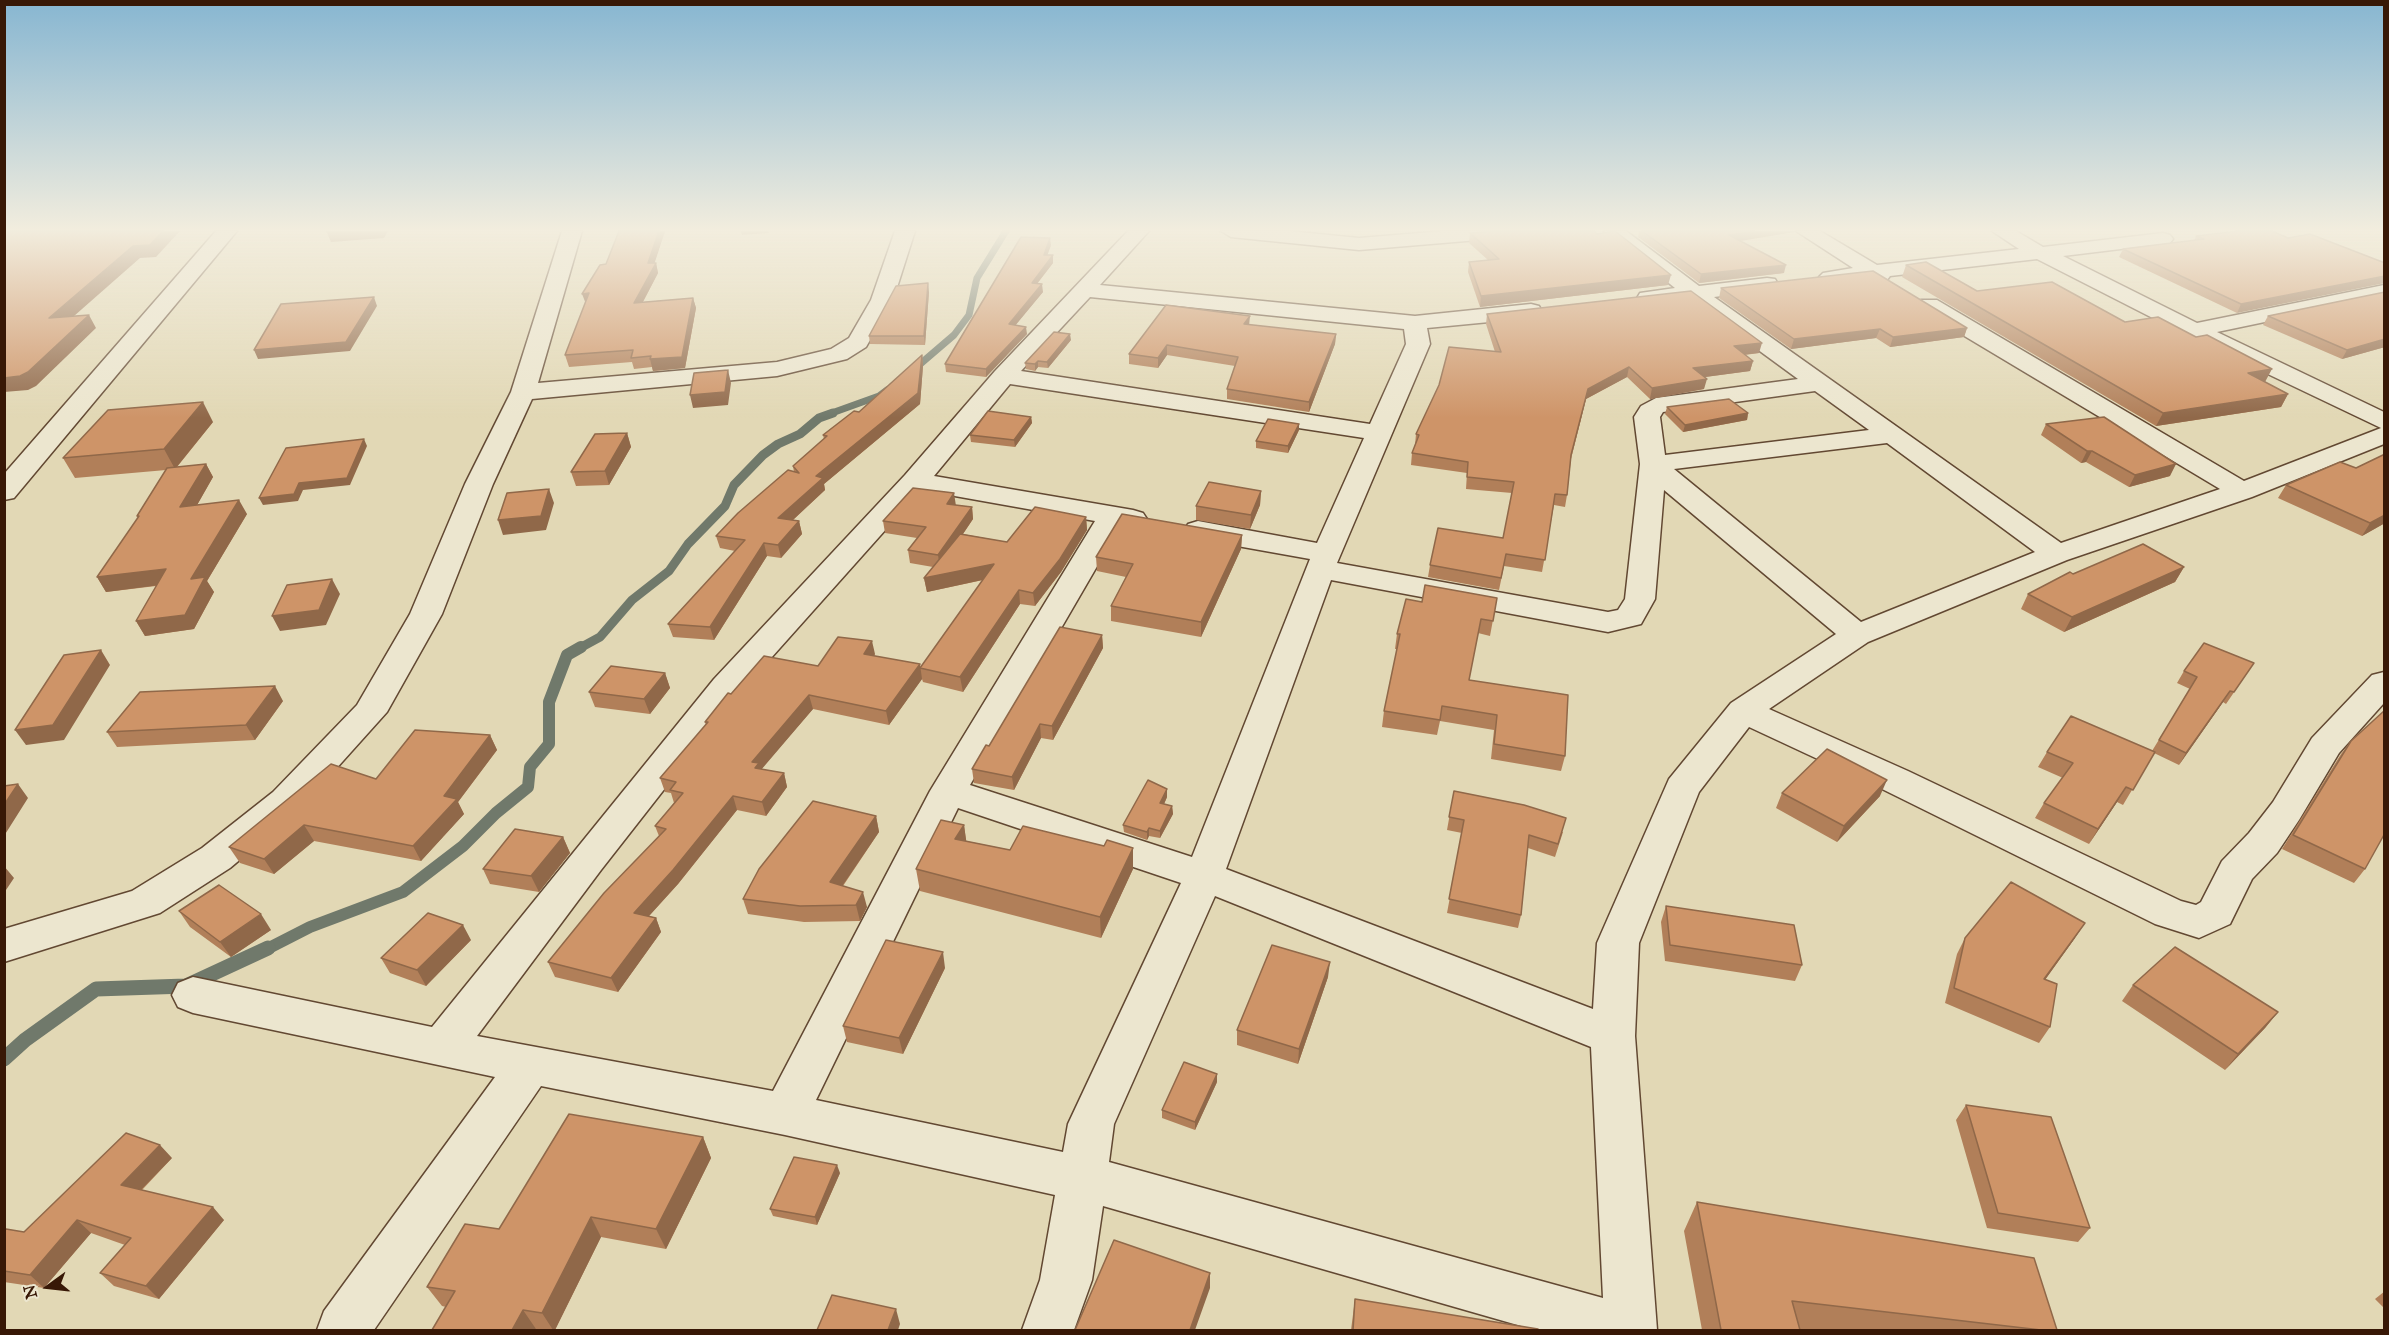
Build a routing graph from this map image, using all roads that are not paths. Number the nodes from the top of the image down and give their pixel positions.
1 (173, 293) edge
2 (553, 293) edge
3 (884, 293) edge
4 (1083, 293) edge
5 (1119, 293) edge
6 (1692, 293) edge
7 (1695, 293) edge
8 (1910, 293) edge
9 (2119, 293) edge
10 (2374, 293) edge
11 (1625, 300) edge
12 (1555, 308) edge
13 (1415, 323) junction
14 (2193, 330) junction
15 (1004, 376) junction
16 (1821, 383) junction
17 (522, 392) junction
18 (2385, 421) edge
19 (1379, 433) junction
20 (1892, 435) junction
21 (2385, 435) edge
22 (1653, 464) junction
23 (915, 481) junction
24 (2242, 491) junction
25 (4, 492) edge
26 (1113, 515) junction
27 (2057, 554) junction
28 (1323, 561) junction
29 (1857, 635) junction
30 (2385, 683) edge
31 (1743, 711) junction
32 (948, 791) junction
33 (1204, 876) junction
34 (4, 946) edge
35 (193, 995) dead end
36 (1613, 1036) junction
37 (442, 1048) junction
38 (530, 1065) junction
39 (785, 1114) junction
40 (1082, 1178) junction
41 (343, 1330) edge
42 (1048, 1330) edge
43 (1624, 1330) edge
44 (1631, 1330) edge

1 - 25 street
2 - 17 street
3 - 17 street
4 - 15 street
5 - 13 street
6 - 11 street
7 - 16 street
8 - 24 street
9 - 14 street
10 - 14 street
12 - 13 street
13 - 19 street
14 - 18 street
15 - 19 street
15 - 23 street
16 - 20 street
16 - 22 street
17 - 34 street
19 - 28 street
20 - 22 street
20 - 27 street
21 - 24 street
22 - 28 street
22 - 29 street
23 - 26 street
23 - 37 street
24 - 27 street
26 - 28 street
26 - 32 street
27 - 29 street
28 - 33 street
29 - 31 street
30 - 31 street
31 - 36 street
32 - 33 street
32 - 39 street
33 - 36 street
33 - 40 street
35 - 37 street
36 - 44 street
37 - 38 street
38 - 39 street
38 - 41 street
39 - 40 street
40 - 42 street
40 - 43 street

